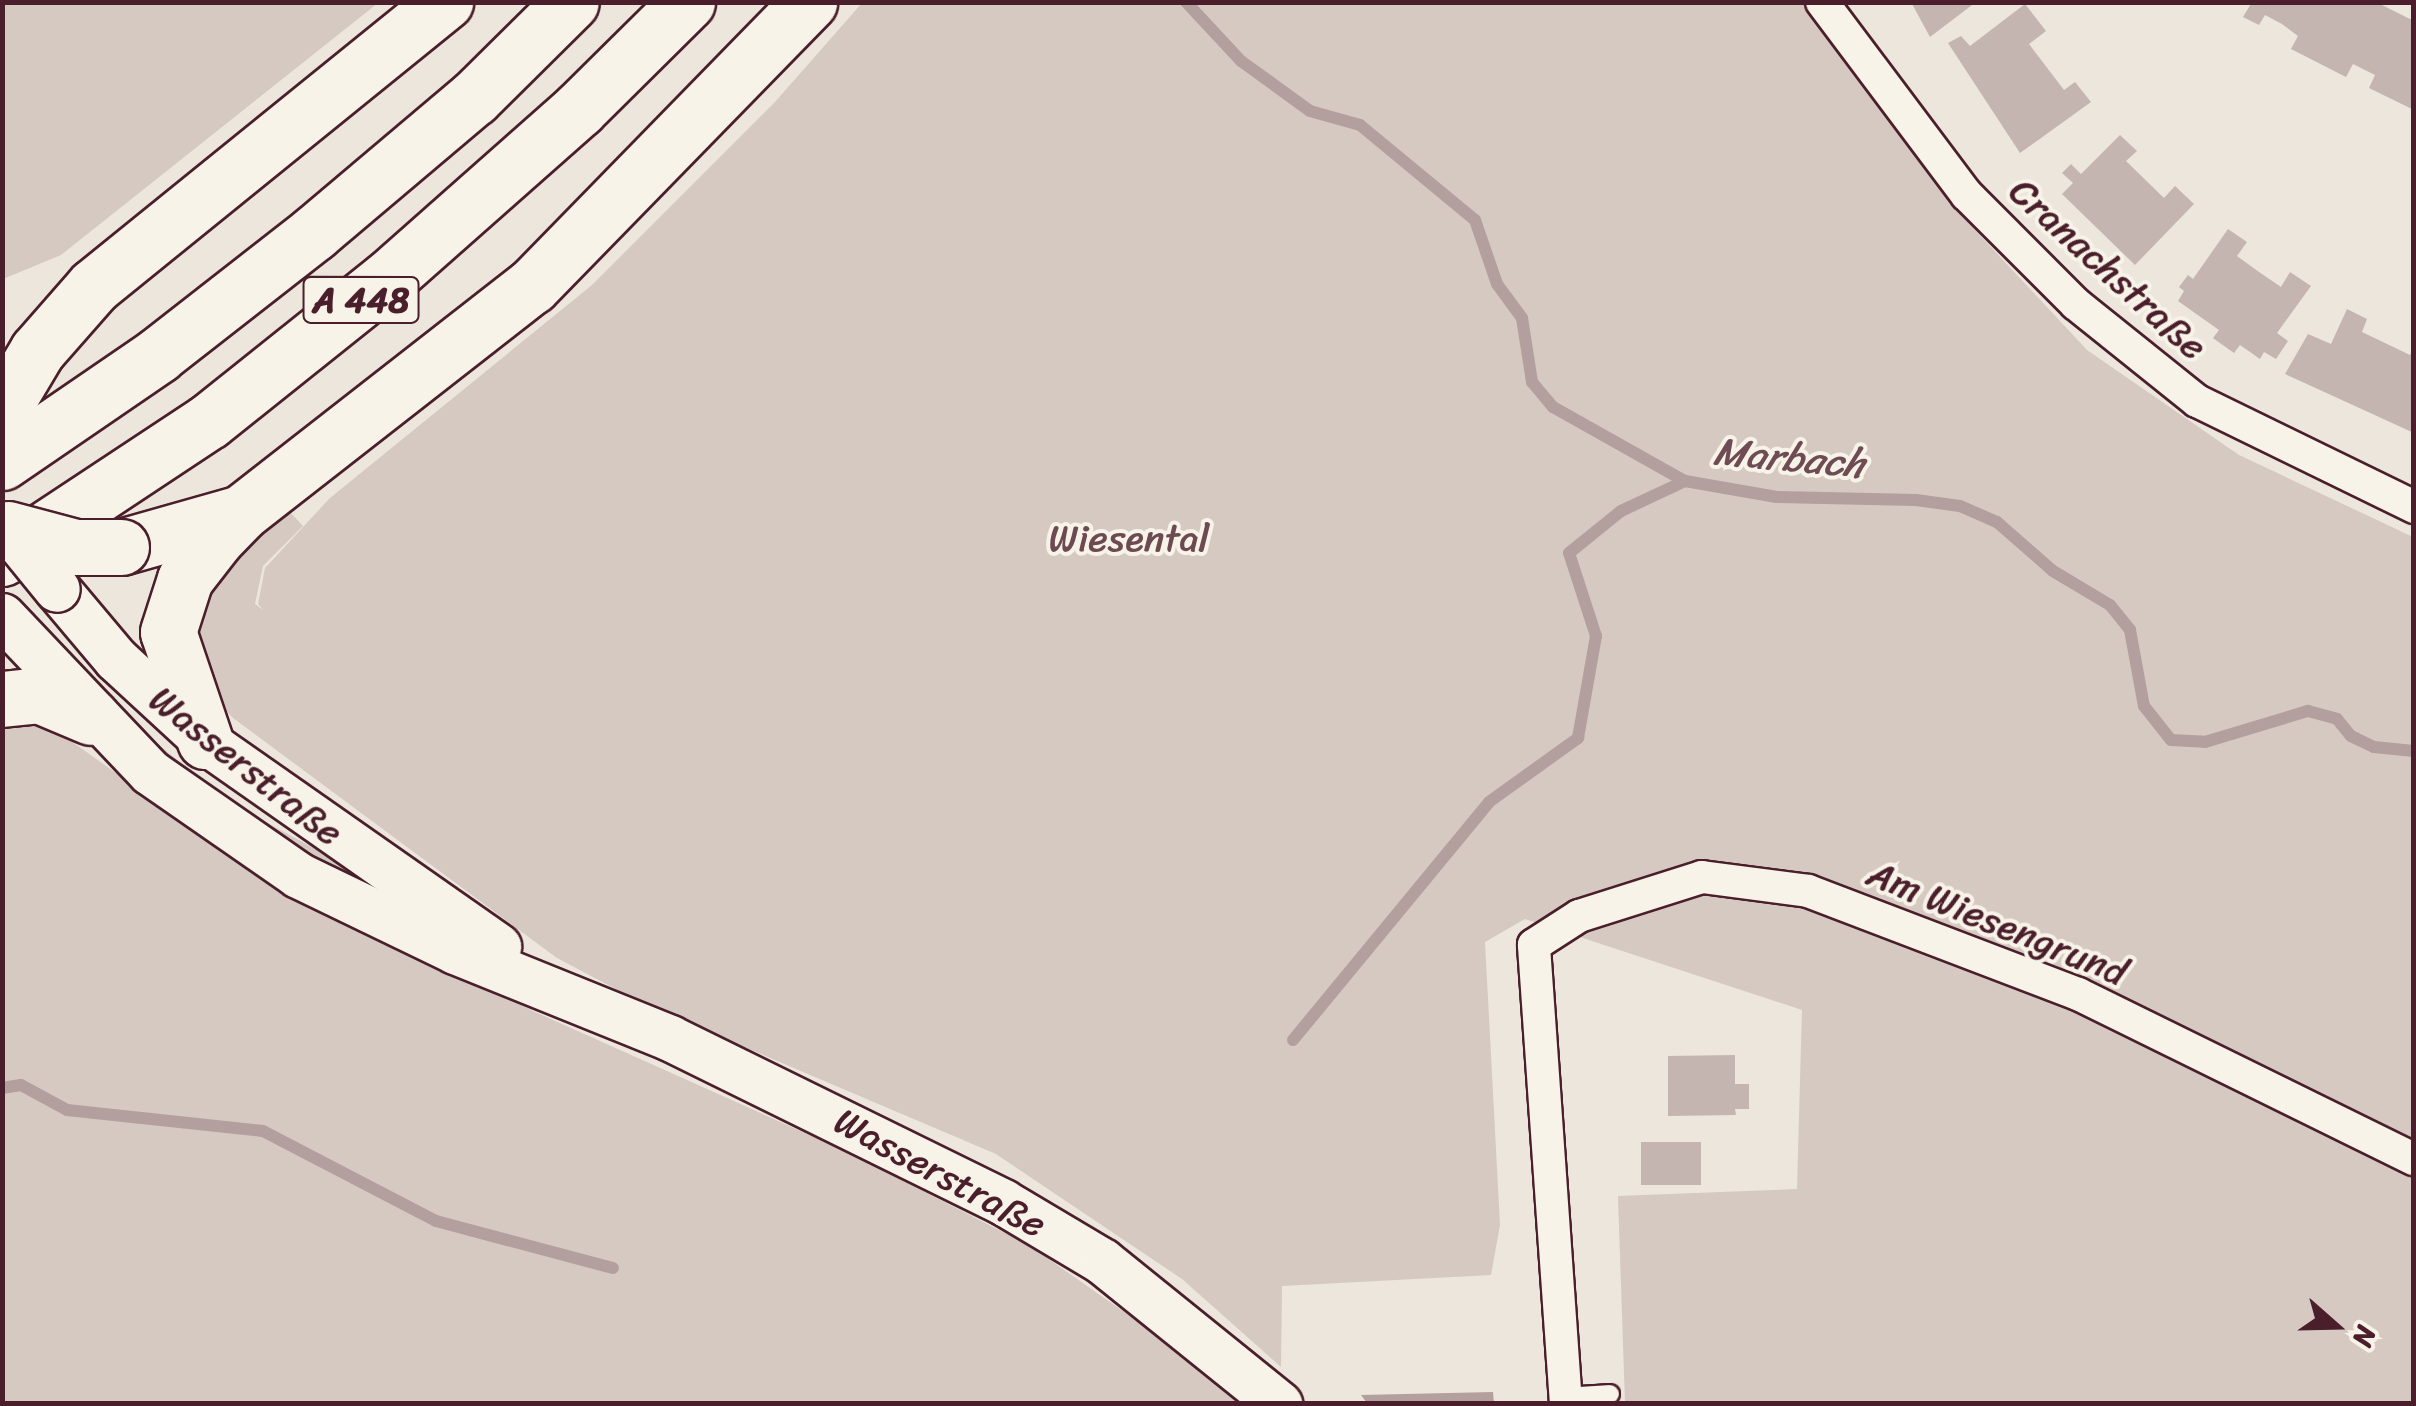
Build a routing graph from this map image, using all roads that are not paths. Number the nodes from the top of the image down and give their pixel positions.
1 (445, 2) edge
2 (571, 2) edge
3 (687, 2) edge
4 (809, 2) edge
5 (1822, 2) edge
6 (94, 286) junction
7 (2, 328) edge
8 (8, 400) edge
9 (2, 462) edge
10 (2414, 507) edge
11 (241, 513) junction
12 (4, 534) edge
13 (5, 620) edge
14 (2, 699) edge
15 (91, 717) junction
16 (206, 741) junction
17 (570, 994) junction
18 (2414, 1159) edge
19 (1610, 1394) dead end
20 (1565, 1400) edge
21 (1279, 1404) edge

1 - 6 highway
2 - 9 highway, A 448
3 - 12 highway, A 448
4 - 11 highway
5 - 10 street, Cranachstraße
6 - 7 highway
6 - 8 highway
11 - 12 highway, bridge
11 - 16 highway
12 - 16 main road, Wasserstraße, bridge
13 - 15 main road, Wasserstraße
14 - 15 highway
15 - 17 main road, Wasserstraße
16 - 17 main road, Wasserstraße
17 - 21 main road, Wasserstraße
18 - 20 street, Am Wiesengrund
19 - 20 lane

